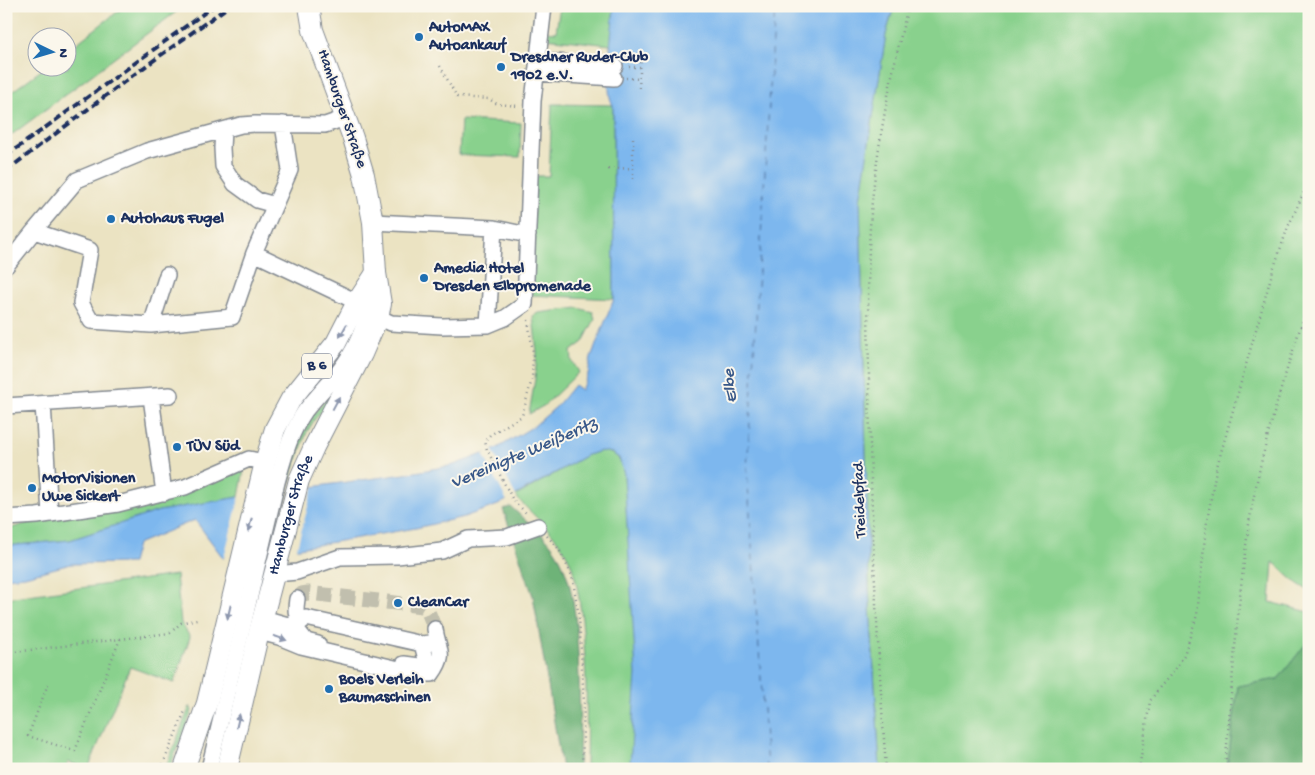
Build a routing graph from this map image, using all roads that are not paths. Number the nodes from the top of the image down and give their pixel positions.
1 (309, 6) edge
2 (544, 6) edge
3 (536, 67) junction
4 (617, 74) road end
5 (345, 118) junction
6 (283, 124) junction
7 (223, 131) junction
8 (275, 205) junction
9 (373, 222) junction
10 (494, 228) junction
11 (34, 231) junction
12 (528, 235) junction
13 (254, 253) junction
14 (6, 266) edge
15 (376, 273) junction
16 (167, 275) dead end
17 (357, 302) junction
18 (378, 317) junction
19 (151, 325) junction
20 (488, 325) junction
21 (170, 395) dead end
22 (151, 397) junction
23 (43, 404) junction
24 (6, 406) edge
25 (265, 462) junction
26 (268, 483) junction
27 (164, 493) junction
28 (50, 514) junction
29 (33, 516) junction
30 (6, 518) edge
31 (6, 526) edge
32 (538, 526) road end
33 (263, 564) junction
34 (298, 599) dead end
35 (299, 624) junction
36 (261, 625) junction
37 (432, 638) junction
38 (184, 769) edge
39 (209, 769) edge
40 (227, 769) edge

1 - 5 main road, Hamburger Straße / B 6
2 - 3 lane
3 - 4 lane
3 - 12 lane
5 - 6 lane
5 - 9 main road, Hamburger Straße / B 6
6 - 7 lane
6 - 8 lane
7 - 8 lane
7 - 11 lane
8 - 13 lane
9 - 10 lane
9 - 15 main road, Hamburger Straße / B 6
10 - 12 lane
10 - 20 lane
11 - 14 lane
11 - 19 lane
12 - 20 lane
13 - 17 lane
13 - 19 lane
15 - 17 main road, Hamburger Straße / B 6
15 - 18 main road, Hamburger Straße / B 6
15 - 26 lane
16 - 19 lane
17 -> 25 main road, Hamburger Straße / B 6
18 - 20 lane
33 -> 18 main road, Hamburger Straße / B 6
21 - 22 lane
22 - 23 lane
22 - 27 lane
23 - 24 lane
23 - 28 lane
25 - 26 main road, Hamburger Straße / B 6
25 - 27 lane
26 - 33 main road, Hamburger Straße / B 6
27 - 28 lane
28 - 29 lane
29 - 30 lane
29 - 31 lane
32 - 33 lane
33 - 36 main road, Hamburger Straße / B 6
33 -> 38 main road, Hamburger Straße / B 6
33 - 39 lane
34 - 35 lane
35 - 36 lane
35 - 37 lane
35 - 37 lane
36 -> 37 lane
40 -> 36 main road, Hamburger Straße / B 6

